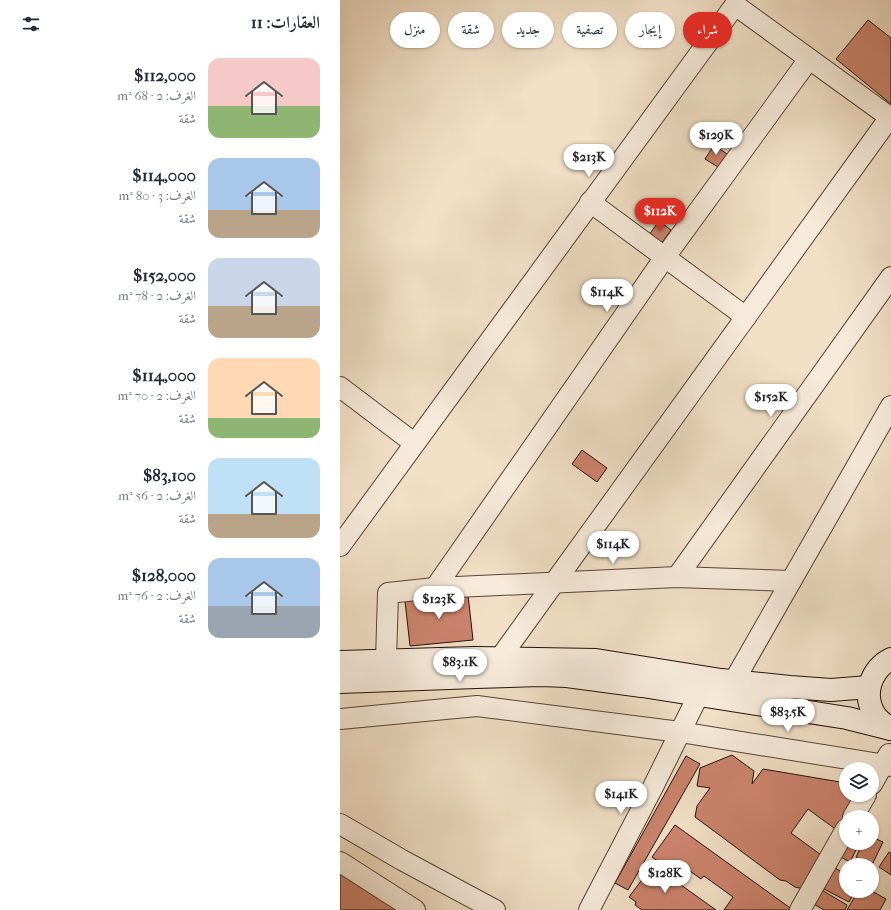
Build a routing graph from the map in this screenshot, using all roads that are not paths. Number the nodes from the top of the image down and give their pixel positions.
1 (809, 59) junction
2 (890, 118) edge
3 (590, 202) junction
4 (665, 257) junction
5 (891, 277) edge
6 (746, 317) junction
7 (340, 387) edge
8 (891, 406) edge
9 (414, 443) junction
10 (340, 546) edge
11 (677, 578) junction
12 (791, 581) junction
13 (554, 584) junction
14 (435, 588) junction
15 (500, 658) junction
16 (891, 659) edge
17 (386, 660) junction
18 (340, 662) edge
19 (475, 667) junction
20 (734, 681) junction
21 (340, 682) edge
22 (869, 686) junction
23 (698, 696) junction
24 (477, 706) junction
25 (340, 719) edge
26 (891, 729) edge
27 (680, 732) junction
28 (888, 760) edge
29 (879, 774) edge
30 (340, 824) edge
31 (839, 841) edge
32 (340, 862) edge
33 (487, 908) edge
34 (592, 909) edge
35 (415, 910) edge
36 (800, 910) edge

1 - 2 street
1 - 3 street
1 - 4 street
2 - 6 street
3 - 4 street
3 - 9 street
4 - 6 street
4 - 14 street
5 - 11 street
6 - 13 street
7 - 9 street
8 - 12 street
9 - 10 street
11 - 12 street
11 - 13 street
12 - 20 street
13 - 14 street
13 - 15 street
14 - 17 street
15 - 19 main road
15 - 20 main road
16 - 22 main road
17 - 18 main road
17 - 19 main road
19 - 21 main road
19 - 23 main road
19 - 24 street
20 - 22 main road
22 - 26 main road
23 - 26 main road
23 - 27 street
24 - 25 street
24 - 27 street
27 - 28 street
27 - 34 street
28 - 29 street
30 - 33 street
31 - 36 street
32 - 35 street

